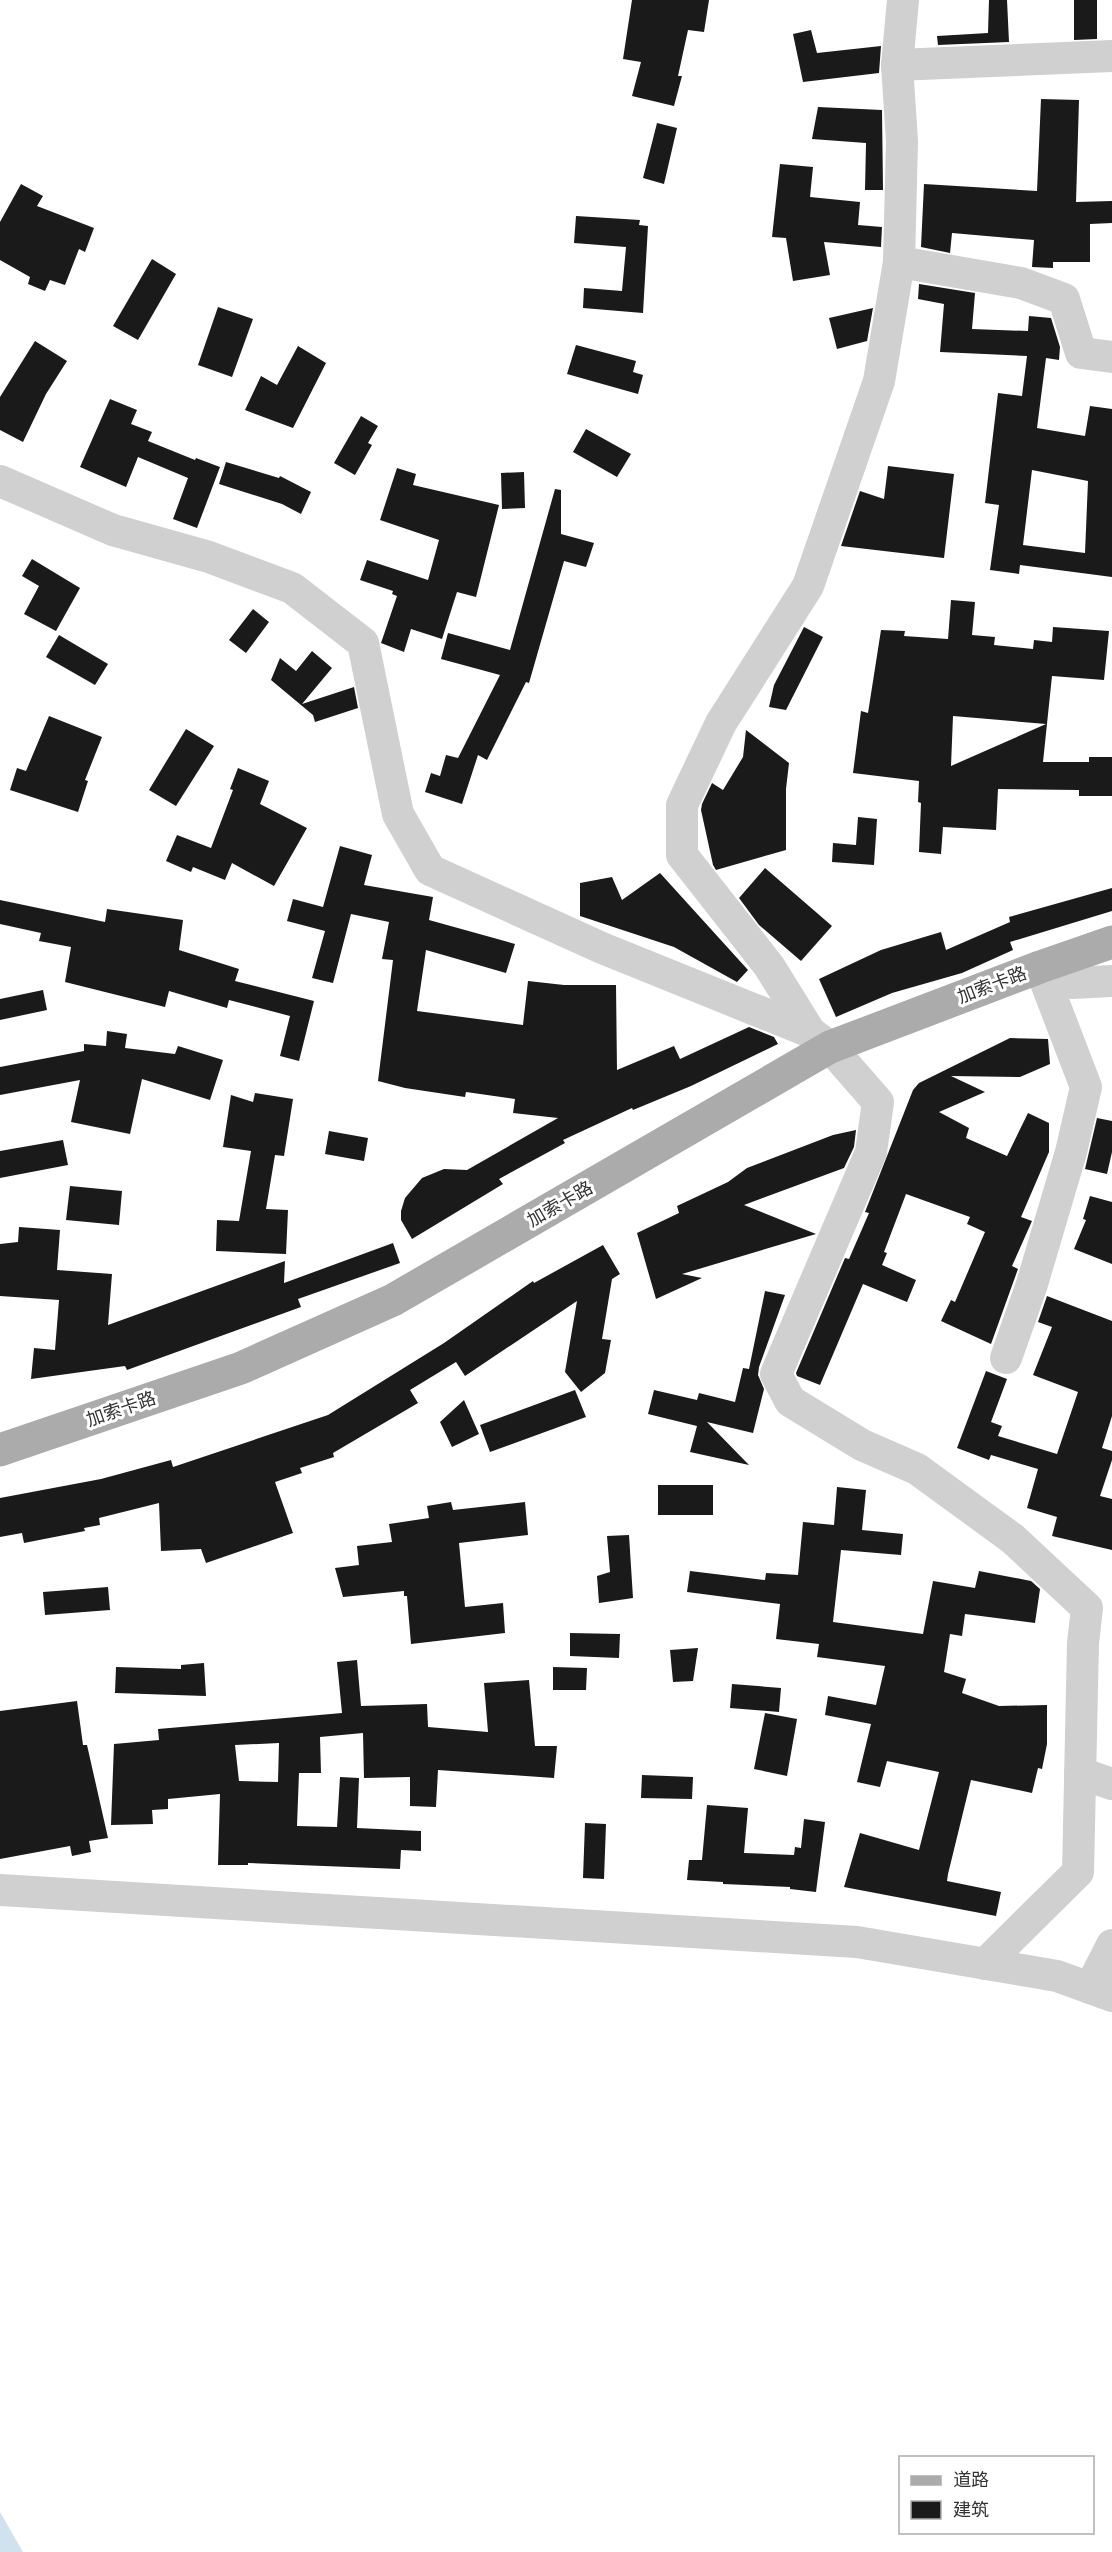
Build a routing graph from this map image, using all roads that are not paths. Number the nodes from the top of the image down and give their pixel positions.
1 (903, 0) edge
2 (1112, 56) edge
3 (897, 65) junction
4 (899, 262) junction
5 (1112, 357) edge
6 (0, 481) edge
7 (1112, 942) edge
8 (1040, 967) junction
9 (1112, 981) edge
10 (820, 1039) junction
11 (1006, 1358) dead end
12 (0, 1450) edge
13 (1099, 1606) edge
14 (1080, 1773) junction
15 (1112, 1784) edge
16 (0, 1890) edge
17 (1112, 1945) edge
18 (985, 1964) junction
19 (1101, 1992) edge

1 - 3 street
2 - 3 street
3 - 4 street
4 - 5 street
4 - 10 street
6 - 10 street
7 - 8 main road, 加索卡路
8 - 9 street
8 - 10 main road, 加索卡路
8 - 11 street
10 - 12 main road, 加索卡路
10 - 13 street
13 - 14 street
14 - 15 street
14 - 18 street
16 - 18 street
17 - 19 street
18 - 19 street

